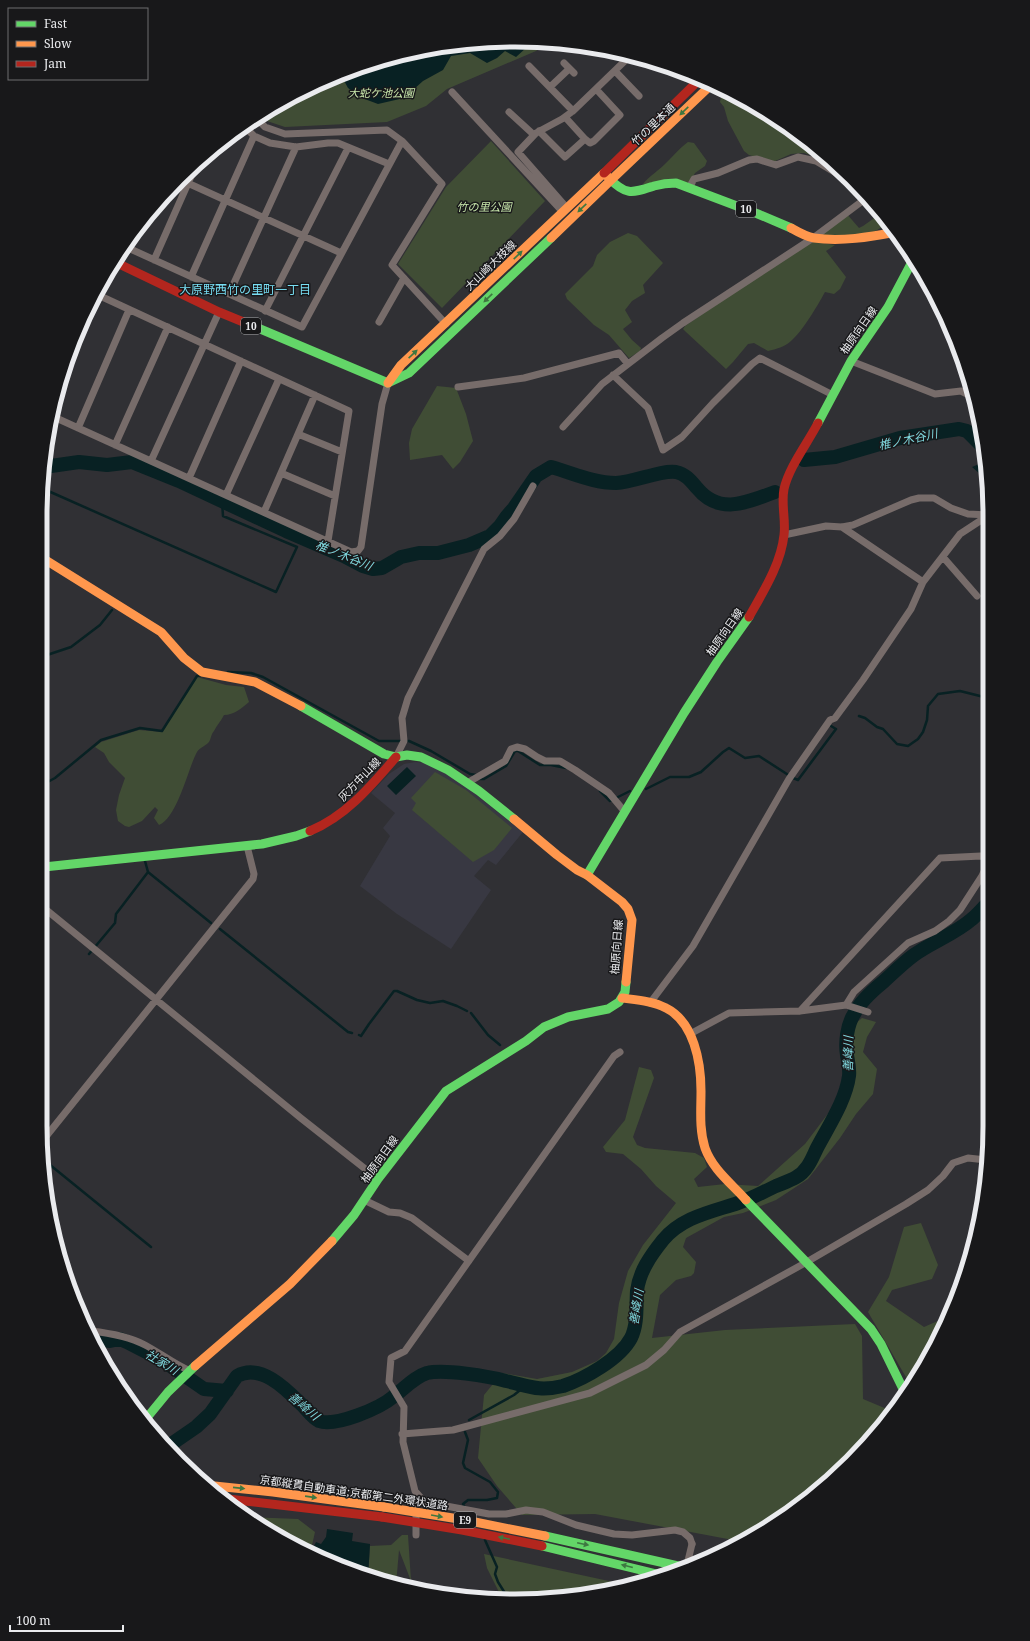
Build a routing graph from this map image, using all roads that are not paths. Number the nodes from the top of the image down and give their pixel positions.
1 (624, 60) edge
2 (530, 66) dead end
3 (569, 69) dead end
4 (615, 71) junction
5 (695, 84) edge
6 (550, 87) junction
7 (596, 89) junction
8 (707, 89) edge
9 (452, 92) dead end
10 (639, 96) dead end
11 (573, 111) junction
12 (509, 112) dead end
13 (565, 117) junction
14 (261, 123) edge
15 (249, 131) edge
16 (537, 133) junction
17 (254, 136) junction
18 (585, 139) junction
19 (402, 141) junction
20 (296, 148) junction
21 (348, 148) junction
22 (389, 164) junction
23 (832, 171) edge
24 (604, 173) junction
25 (610, 181) junction
26 (185, 182) edge
27 (184, 184) edge
28 (688, 188) junction
29 (226, 200) junction
30 (862, 201) edge
31 (565, 210) junction
32 (264, 218) junction
33 (888, 233) edge
34 (303, 236) junction
35 (813, 238) junction
36 (130, 249) edge
37 (341, 253) junction
38 (154, 260) junction
39 (120, 265) edge
40 (910, 265) edge
41 (191, 277) junction
42 (404, 278) junction
43 (228, 294) junction
44 (101, 297) edge
45 (129, 310) junction
46 (265, 310) junction
47 (219, 312) junction
48 (379, 322) dead end
49 (446, 324) junction
50 (168, 327) junction
51 (205, 344) junction
52 (241, 361) junction
53 (851, 361) junction
54 (628, 364) junction
55 (614, 376) junction
56 (279, 378) junction
57 (388, 383) junction
58 (458, 387) dead end
59 (967, 394) edge
60 (315, 395) junction
61 (833, 395) junction
62 (57, 419) edge
63 (563, 427) dead end
64 (78, 428) junction
65 (298, 434) junction
66 (115, 444) junction
67 (342, 452) junction
68 (151, 461) junction
69 (281, 473) junction
70 (189, 478) junction
71 (533, 486) dead end
72 (226, 495) junction
73 (335, 496) junction
74 (264, 512) junction
75 (983, 515) edge
76 (983, 519) edge
77 (842, 527) junction
78 (784, 535) junction
79 (328, 541) junction
80 (943, 557) junction
81 (47, 561) edge
82 (923, 582) junction
83 (977, 596) dead end
84 (396, 757) junction
85 (467, 783) junction
86 (625, 812) junction
87 (247, 846) junction
88 (983, 857) edge
89 (47, 867) edge
90 (983, 874) edge
91 (587, 875) junction
92 (47, 910) edge
93 (622, 998) junction
94 (155, 999) junction
95 (650, 1003) junction
96 (849, 1006) junction
97 (800, 1010) junction
98 (868, 1012) dead end
99 (690, 1034) junction
100 (620, 1052) dead end
101 (47, 1135) edge
102 (982, 1160) edge
103 (378, 1179) junction
104 (364, 1200) junction
105 (469, 1261) junction
106 (805, 1263) junction
107 (94, 1331) edge
108 (190, 1371) junction
109 (903, 1388) edge
110 (148, 1416) edge
111 (402, 1434) junction
112 (216, 1486) edge
113 (233, 1499) edge
114 (422, 1499) junction
115 (416, 1535) dead end
116 (688, 1560) edge
117 (675, 1565) edge
118 (652, 1573) edge

1 - 4 street
2 - 6 street
3 - 6 street
4 - 7 street
4 - 10 street
5 - 24 main road, 竹の里本通
6 - 11 street
7 - 11 street
7 - 18 street
8 -> 25 main road, 竹の里本通
9 - 31 street
11 - 13 street
12 - 16 street
13 - 16 street
13 - 18 street
14 - 19 street
15 - 17 street
16 - 18 street
16 - 31 street
17 - 20 street
17 - 29 street
19 - 22 street
19 - 42 street
20 - 21 street
20 - 32 street
21 - 22 street
21 - 34 street
22 - 37 street
23 - 28 street
24 - 25 main road, 10
24 - 31 main road, 大山崎大枝線
25 - 28 main road, 10
25 -> 57 main road, 大山崎大枝線
26 - 29 street
27 - 38 street
28 - 35 main road, 10
29 - 32 street
29 - 41 street
30 - 35 street
49 -> 31 main road, 大山崎大枝線
32 - 34 street
32 - 43 street
33 - 35 main road, 10
34 - 37 street
34 - 46 street
35 - 54 street
36 - 38 street
37 - 46 street
38 - 41 street
39 - 47 main road, 10
40 - 53 main road, 柚原向日線
41 - 43 street
42 - 48 street
42 - 49 street
43 - 46 street
44 - 45 street
45 - 50 street
45 - 64 street
47 - 51 street
47 - 57 main road, 10
57 -> 49 main road, 大山崎大枝線
50 - 51 street
50 - 66 street
51 - 52 street
51 - 68 street
52 - 56 street
52 - 70 street
53 - 59 street
53 - 61 main road, 柚原向日線
54 - 55 street
54 - 58 street
55 - 61 street
55 - 63 street
56 - 60 street
56 - 72 street
57 - 79 street
60 - 65 street
60 - 67 street
61 - 78 main road, 柚原向日線
62 - 64 street
64 - 66 street
65 - 67 street
65 - 69 street
66 - 68 street
67 - 73 street
68 - 70 street
69 - 73 street
69 - 74 street
70 - 72 street
71 - 84 street
72 - 74 street
73 - 79 street
74 - 79 street
75 - 77 street
76 - 80 street
77 - 78 street
77 - 82 street
78 - 86 main road, 柚原向日線
80 - 82 street
80 - 83 street
81 - 84 main road
82 - 95 street
84 - 85 main road, 灰方中山線
84 - 87 main road, 灰方中山線
85 - 86 street
85 - 91 main road, 灰方中山線
86 - 91 main road, 柚原向日線
87 - 89 main road, 灰方中山線
87 - 94 street
88 - 97 street
90 - 96 street
91 - 93 main road, 柚原向日線
92 - 94 street
93 - 95 main road
93 - 103 main road, 柚原向日線
94 - 101 street
94 - 103 street
95 - 99 main road
96 - 97 street
96 - 98 street
97 - 99 street
99 - 106 main road
100 - 105 street
102 - 106 street
103 - 104 main road, 柚原向日線
104 - 105 street
104 - 108 main road, 柚原向日線
105 - 111 street
106 - 109 main road
106 - 111 street
107 - 108 street
108 - 110 main road, 柚原向日線
111 - 114 street
112 -> 117 main road, 京都縦貫自動車道;京都第二外環状道路 / E9, bridge
118 -> 113 main road, 京都縦貫自動車道;京都第二外環状道路 / E9, bridge
114 - 115 street
114 - 116 street, bridge

